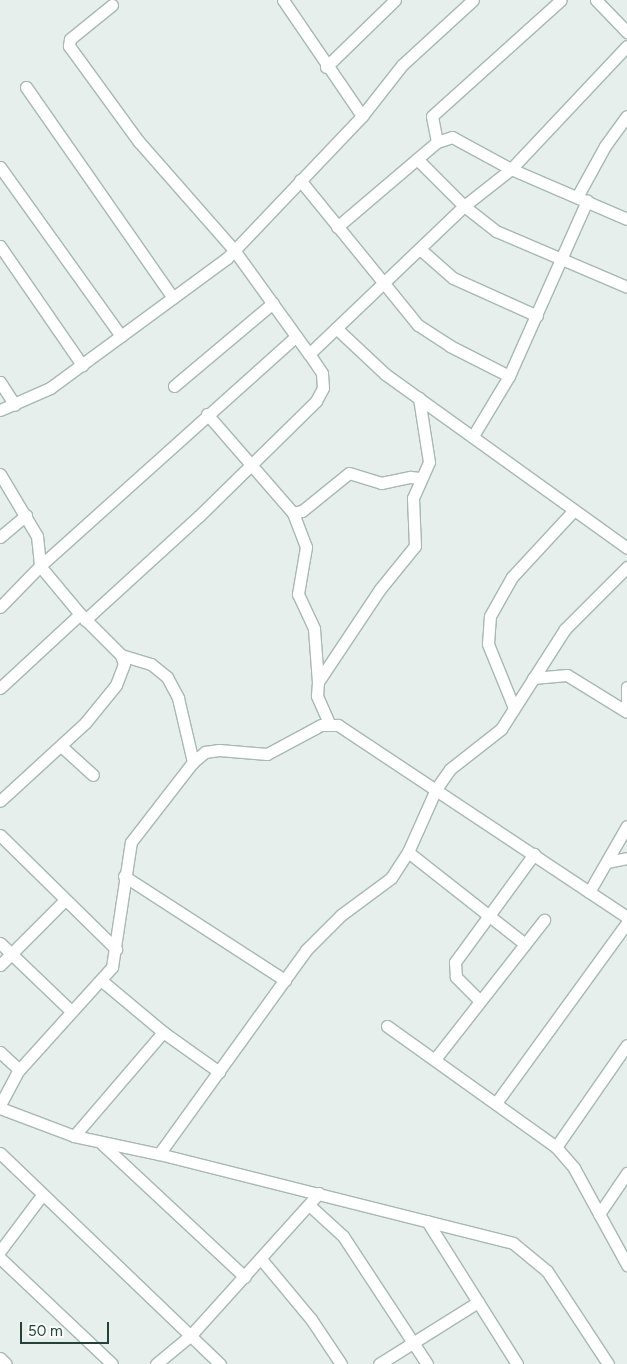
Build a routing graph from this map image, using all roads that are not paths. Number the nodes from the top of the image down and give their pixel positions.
1 (396, 0) edge
2 (473, 0) edge
3 (561, 0) edge
4 (596, 0) edge
5 (287, 2) edge
6 (112, 5) dead end
7 (627, 32) edge
8 (627, 46) edge
9 (326, 67) junction
10 (26, 87) dead end
11 (362, 116) junction
12 (627, 116) edge
13 (437, 142) junction
14 (417, 159) junction
15 (0, 167) edge
16 (511, 169) junction
17 (300, 180) junction
18 (582, 199) junction
19 (464, 206) junction
20 (627, 219) edge
21 (337, 226) junction
22 (0, 246) edge
23 (420, 249) junction
24 (234, 250) junction
25 (560, 260) junction
26 (383, 285) junction
27 (627, 287) edge
28 (173, 298) junction
29 (272, 303) junction
30 (537, 316) junction
31 (336, 328) junction
32 (121, 336) junction
33 (296, 336) junction
34 (309, 354) junction
35 (82, 364) junction
36 (509, 376) junction
37 (0, 382) edge
38 (174, 386) dead end
39 (419, 398) junction
40 (16, 405) junction
41 (0, 410) edge
42 (207, 414) junction
43 (473, 436) junction
44 (252, 464) junction
45 (0, 474) edge
46 (420, 478) junction
47 (574, 510) junction
48 (293, 513) junction
49 (26, 515) junction
50 (0, 537) edge
51 (627, 548) edge
52 (40, 566) junction
53 (627, 567) edge
54 (0, 607) edge
55 (82, 617) junction
56 (121, 655) junction
57 (533, 678) junction
58 (318, 682) junction
59 (627, 687) edge
60 (0, 688) edge
61 (627, 705) edge
62 (514, 708) junction
63 (627, 712) edge
64 (329, 722) junction
65 (61, 746) junction
66 (194, 762) junction
67 (92, 775) dead end
68 (5, 788) edge
69 (436, 789) junction
70 (0, 801) edge
71 (627, 826) edge
72 (0, 835) edge
73 (408, 852) junction
74 (534, 854) junction
75 (627, 858) edge
76 (607, 862) junction
77 (124, 876) junction
78 (589, 892) junction
79 (65, 900) junction
80 (488, 915) junction
81 (627, 917) edge
82 (544, 920) dead end
83 (627, 922) edge
84 (0, 943) edge
85 (525, 944) junction
86 (116, 949) junction
87 (11, 954) junction
88 (0, 966) edge
89 (285, 980) junction
90 (102, 981) junction
91 (479, 1000) junction
92 (71, 1011) junction
93 (386, 1026) dead end
94 (163, 1032) junction
95 (627, 1045) edge
96 (0, 1052) edge
97 (435, 1059) junction
98 (19, 1070) junction
99 (219, 1072) junction
100 (496, 1103) junction
101 (0, 1106) edge
102 (74, 1136) junction
103 (100, 1142) junction
104 (556, 1147) junction
105 (0, 1153) edge
106 (159, 1154) junction
107 (627, 1172) edge
108 (319, 1193) junction
109 (42, 1195) junction
110 (309, 1205) junction
111 (599, 1214) junction
112 (427, 1221) junction
113 (0, 1251) edge
114 (0, 1258) edge
115 (261, 1259) junction
116 (627, 1265) edge
117 (245, 1277) junction
118 (478, 1302) junction
119 (191, 1335) junction
120 (415, 1344) junction
121 (0, 1358) edge
122 (6, 1364) edge
123 (112, 1364) edge
124 (156, 1364) edge
125 (220, 1364) edge
126 (341, 1364) edge
127 (379, 1364) edge
128 (427, 1364) edge
129 (517, 1364) edge
130 (608, 1364) edge

1 - 9 street
2 - 11 street
3 - 13 street
4 - 7 street
5 - 9 street
6 - 24 street
8 - 16 street
9 - 11 street
10 - 28 street
11 - 17 street
12 - 18 street
13 - 14 street
13 - 16 street
14 - 19 street
14 - 21 street
15 - 32 street
16 - 18 street
16 - 19 street
17 - 21 street
17 - 24 street
18 - 20 street
18 - 25 street
19 - 23 street
19 - 25 street
21 - 26 street
22 - 35 street
23 - 26 street
23 - 30 street
24 - 28 street
24 - 29 street
25 - 27 street
25 - 30 street
26 - 31 street
26 - 36 street
28 - 32 street
29 - 33 street
29 - 38 street
30 - 36 street
31 - 34 street
31 - 39 street
32 - 35 street
33 - 34 street
33 - 42 street
34 - 44 street
35 - 40 street
36 - 43 street
37 - 40 street
39 - 43 street
39 - 46 street
40 - 41 street
42 - 44 street
42 - 52 street
43 - 47 street
44 - 48 street
44 - 55 street
45 - 49 street
46 - 48 street
46 - 58 street
47 - 51 street
47 - 62 street
48 - 58 street
49 - 50 street
49 - 52 street
52 - 54 street
52 - 55 street
53 - 57 street
55 - 56 street
55 - 60 street
56 - 65 street
56 - 66 street
57 - 62 street
57 - 63 street
58 - 64 street
59 - 61 street
62 - 69 street
64 - 66 street
64 - 69 street
65 - 67 street
65 - 68 street
66 - 77 street
68 - 70 street
69 - 73 street
69 - 74 street
71 - 76 street
72 - 79 street
73 - 80 street
73 - 89 street
74 - 78 street
74 - 80 street
75 - 76 street
76 - 78 street
77 - 86 street
77 - 89 street
78 - 81 street
79 - 86 street
79 - 87 street
80 - 85 street
80 - 91 street
82 - 85 street
83 - 100 street
84 - 87 street
85 - 91 street
86 - 90 street
87 - 88 street
87 - 92 street
89 - 99 street
90 - 92 street
90 - 94 street
91 - 97 street
92 - 98 street
93 - 97 street
94 - 99 street
94 - 102 street
95 - 104 street
96 - 98 street
97 - 100 street
98 - 101 street
99 - 106 street
100 - 104 street
101 - 102 street
102 - 103 street
103 - 106 street
103 - 117 street
104 - 111 street
105 - 109 street
106 - 108 street
107 - 111 street
108 - 110 street
108 - 112 street
109 - 113 street
109 - 119 street
110 - 115 street
110 - 120 street
111 - 116 street
112 - 118 street
112 - 130 street
114 - 123 street
115 - 117 street
115 - 126 street
117 - 119 street
118 - 120 street
118 - 129 street
119 - 124 street
119 - 125 street
120 - 127 street
120 - 128 street
121 - 122 street

